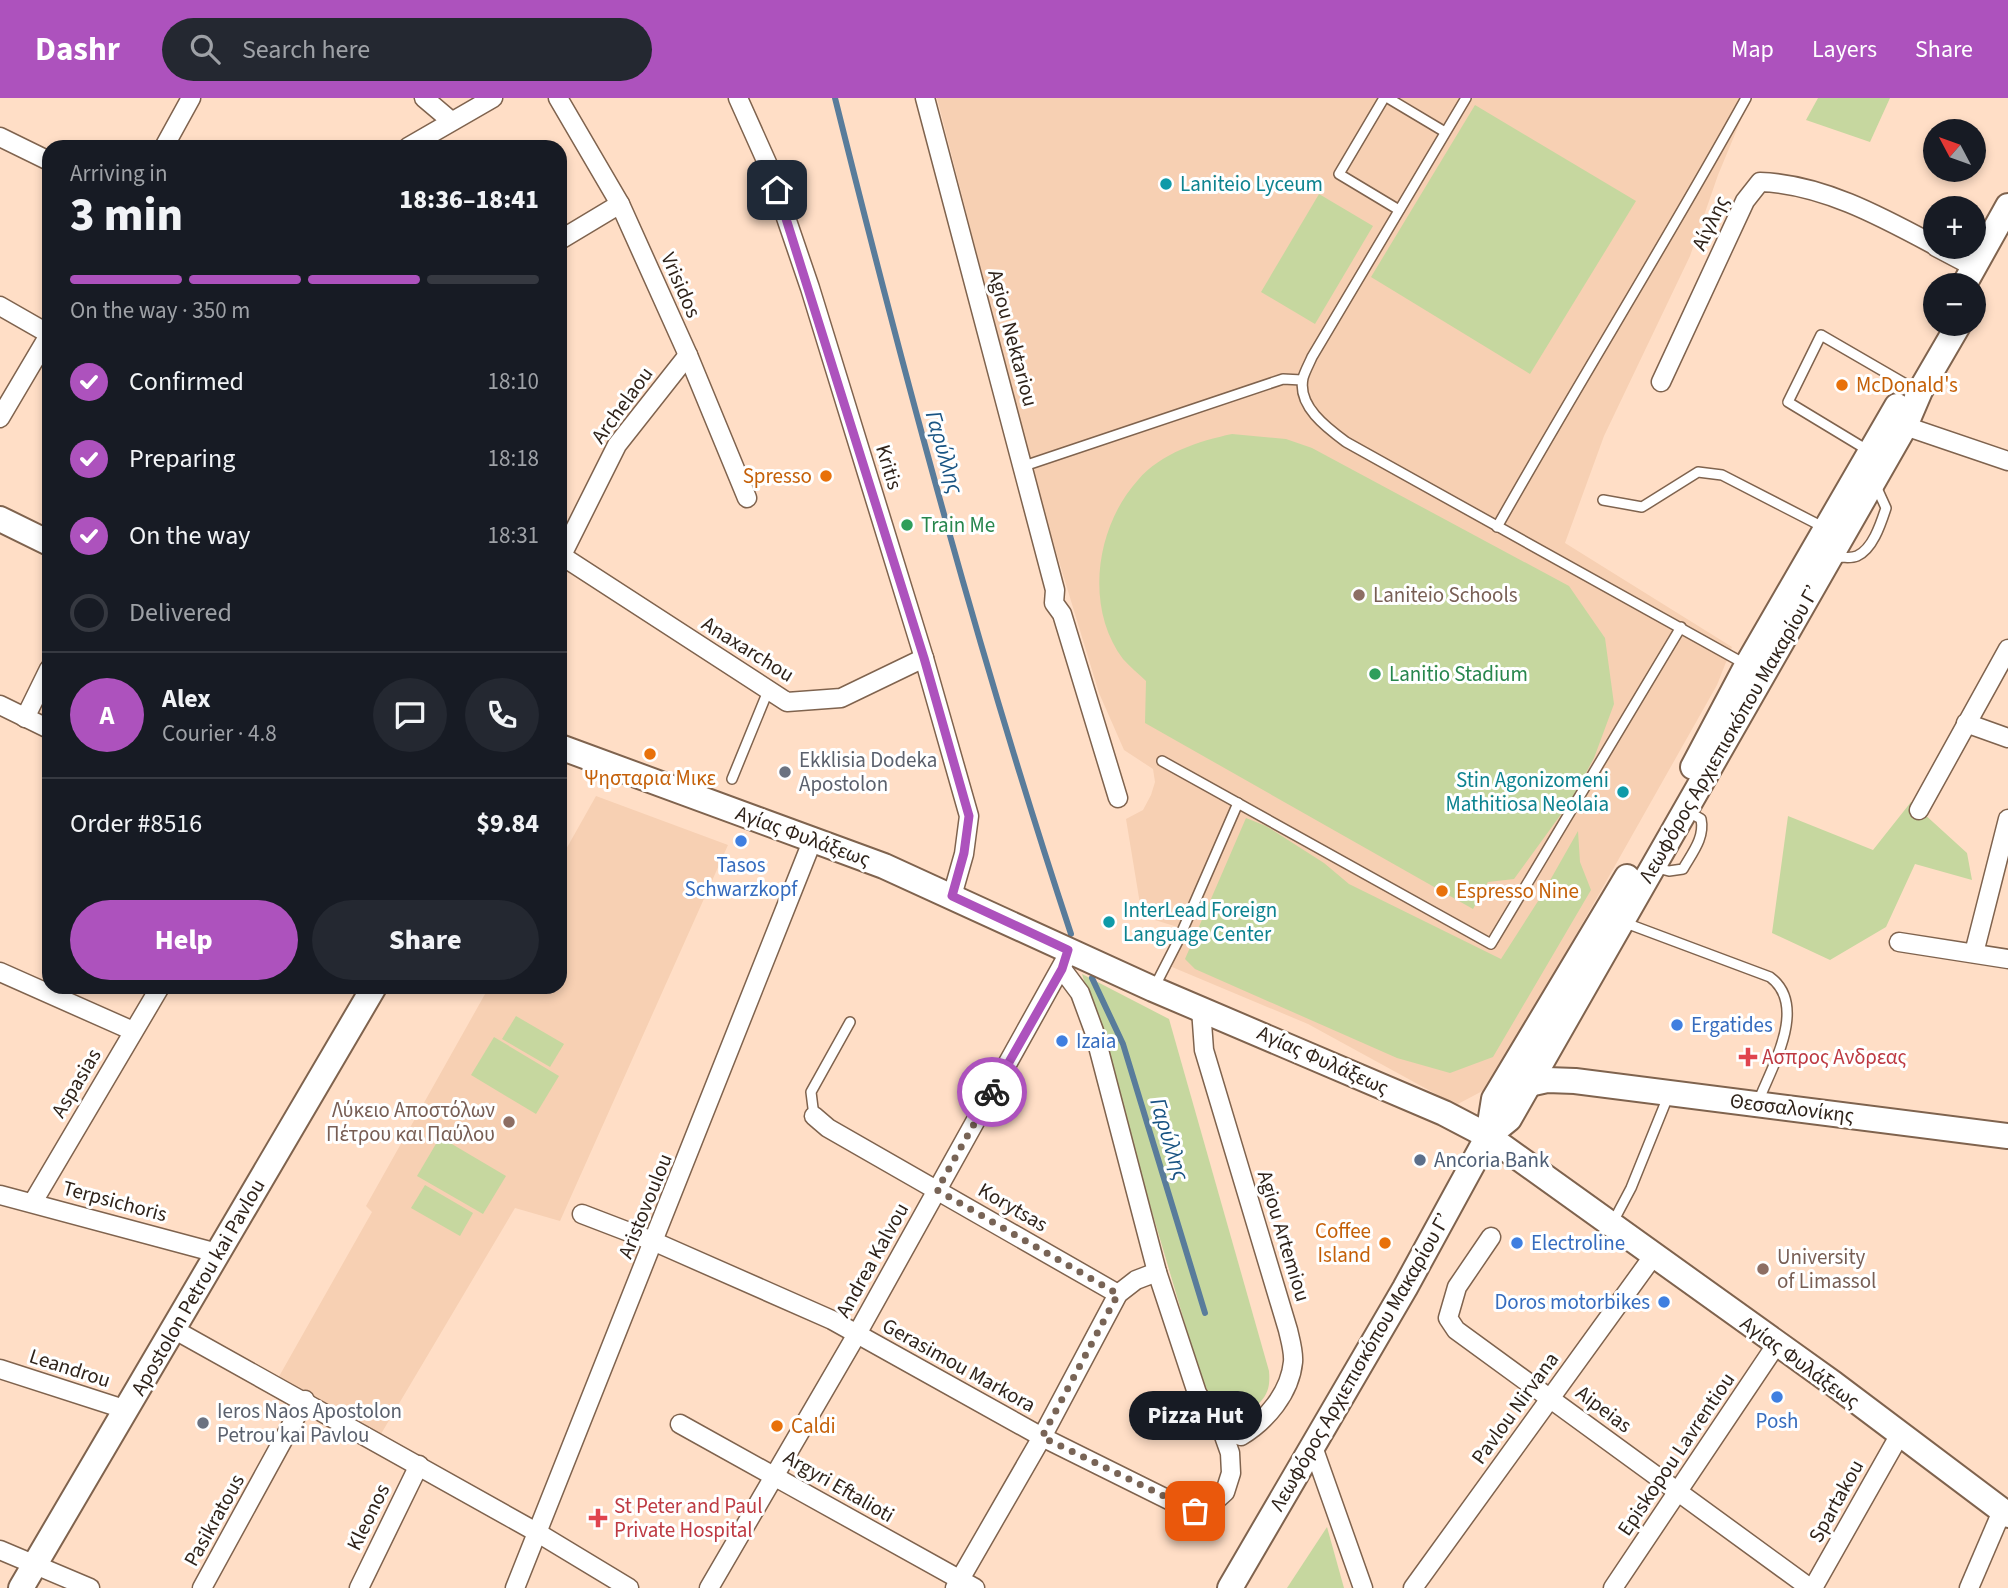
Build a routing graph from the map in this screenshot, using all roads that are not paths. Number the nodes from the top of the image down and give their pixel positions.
1 (191, 98) edge
2 (424, 98) edge
3 (493, 98) edge
4 (558, 98) edge
5 (738, 98) edge
6 (925, 98) edge
7 (1386, 98) edge
8 (1466, 98) edge
9 (1746, 98) edge
10 (450, 120) junction
11 (1446, 132) junction
12 (0, 138) edge
13 (168, 140) edge
14 (419, 140) edge
15 (42, 158) edge
16 (620, 204) junction
17 (2008, 206) edge
18 (1399, 209) junction
19 (567, 236) edge
20 (2008, 237) edge
21 (1923, 239) edge
22 (1950, 259) edge
23 (1966, 273) edge
24 (1971, 273) edge
25 (1986, 275) edge
26 (0, 306) edge
27 (42, 330) edge
28 (1937, 336) edge
29 (1952, 336) edge
30 (42, 346) edge
31 (688, 355) junction
32 (1302, 380) junction
33 (1661, 382) dead end
34 (1909, 387) junction
35 (0, 418) edge
36 (1905, 426) junction
37 (1870, 452) junction
38 (2008, 461) edge
39 (1024, 466) junction
40 (747, 498) dead end
41 (1603, 500) dead end
42 (0, 519) edge
43 (1497, 527) junction
44 (1826, 529) junction
45 (42, 540) edge
46 (567, 545) edge
47 (567, 561) edge
48 (1681, 627) junction
49 (2008, 649) edge
50 (924, 658) junction
51 (1756, 670) junction
52 (42, 683) edge
53 (768, 691) junction
54 (0, 705) edge
55 (25, 718) junction
56 (1966, 723) junction
57 (42, 726) edge
58 (2008, 738) edge
59 (567, 750) edge
60 (1162, 761) dead end
61 (732, 779) dead end
62 (1118, 798) dead end
63 (1238, 803) junction
64 (1919, 810) dead end
65 (2008, 819) edge
66 (813, 839) junction
67 (952, 896) junction
68 (1620, 922) junction
69 (1899, 942) dead end
70 (1974, 953) junction
71 (2008, 959) edge
72 (1065, 960) junction
73 (0, 972) edge
74 (1153, 989) junction
75 (42, 991) edge
76 (50, 994) edge
77 (156, 994) edge
78 (370, 994) edge
79 (1201, 1009) junction
80 (850, 1022) dead end
81 (133, 1031) junction
82 (1554, 1040) junction
83 (1575, 1081) junction
84 (1529, 1084) junction
85 (1670, 1092) junction
86 (1758, 1104) junction
87 (814, 1116) joint
88 (1488, 1136) junction
89 (2008, 1136) edge
90 (937, 1190) junction
91 (0, 1195) edge
92 (33, 1202) junction
93 (582, 1214) dead end
94 (1612, 1224) junction
95 (1491, 1237) dead end
96 (655, 1242) junction
97 (217, 1253) junction
98 (1654, 1255) junction
99 (1157, 1272) junction
100 (1118, 1294) junction
101 (175, 1330) junction
102 (857, 1334) junction
103 (1776, 1345) junction
104 (0, 1369) edge
105 (1551, 1398) junction
106 (305, 1400) junction
107 (127, 1410) junction
108 (680, 1424) dead end
109 (1219, 1428) junction
110 (1899, 1436) junction
111 (1042, 1437) junction
112 (1312, 1444) junction
113 (419, 1465) junction
114 (777, 1477) junction
115 (1678, 1492) junction
116 (2005, 1513) edge
117 (538, 1533) junction
118 (0, 1550) edge
119 (35, 1563) junction
120 (963, 1585) edge
121 (21, 1588) edge
122 (90, 1588) edge
123 (202, 1588) edge
124 (359, 1588) edge
125 (515, 1588) edge
126 (628, 1588) edge
127 (709, 1588) edge
128 (1230, 1588) edge
129 (1363, 1588) edge
130 (1413, 1588) edge
131 (1613, 1588) edge
132 (1812, 1588) edge
133 (1969, 1588) edge

1 - 13 street
2 - 10 street
3 - 10 street
4 - 16 street, Vrisidos
5 - 50 street, Kritis
6 - 39 street, Agiou Nektariou
7 - 11 lane
7 - 18 lane
8 - 11 lane
9 - 43 lane
10 - 14 street
11 - 18 lane
12 - 15 street
16 - 19 street
16 - 31 street, Vrisidos
17 - 24 main road
18 - 32 lane
20 - 25 main road
21 - 33 street, Αίγλης
22 - 23 street, Αίγλης
26 - 27 street
28 - 34 main road, Λεωφόρος Αρχιεπισκόπου Μακαρίου Γ’
29 - 36 main road, Λεωφόρος Αρχιεπισκόπου Μακαρίου Γ’
30 - 35 street
31 - 40 street, Vrisidos
31 - 46 street, Archelaou
32 - 39 lane
32 - 43 lane
34 - 37 main road, Λεωφόρος Αρχιεπισκόπου Μακαρίου Γ’
34 - 37 lane
36 - 38 street
36 - 51 main road, Λεωφόρος Αρχιεπισκόπου Μακαρίου Γ’
37 - 44 main road, Λεωφόρος Αρχιεπισκόπου Μακαρίου Γ’
39 - 62 street, Agiou Nektariou
41 - 44 lane
42 - 45 main road
43 - 48 lane
44 - 51 main road, Λεωφόρος Αρχιεπισκόπου Μακαρίου Γ’
47 - 53 street, Anaxarchou
48 - 51 lane
48 - 63 lane
49 - 56 street
50 - 53 street, Anaxarchou
50 - 67 street, Kritis
51 - 68 main road, Λεωφόρος Αρχιεπισκόπου Μακαρίου Γ’
51 - 88 main road, Λεωφόρος Αρχιεπισκόπου Μακαρίου Γ’
52 - 55 street
53 - 61 lane
54 - 55 street
55 - 57 street
56 - 58 street
56 - 64 street
59 - 66 main road, Αγίας Φυλάξεως
60 - 63 lane
63 - 74 lane
65 - 70 street
66 - 67 main road, Αγίας Φυλάξεως
66 - 96 street, Aristovoulou
67 - 72 main road, Αγίας Φυλάξεως
68 - 82 main road, Λεωφόρος Αρχιεπισκόπου Μακαρίου Γ’
68 - 86 lane
69 - 70 street
70 - 71 street
72 - 74 main road, Αγίας Φυλάξεως
72 - 90 street, Andrea Kalvou
72 - 99 street
73 - 75 street
74 - 79 main road, Αγίας Φυλάξεως
76 - 81 street
77 - 81 street, Aspasias
78 - 97 main road, Apostolon Petrou kai Pavlou
79 - 88 main road, Αγίας Φυλάξεως
79 - 109 street, Agiou Artemiou
80 - 87 lane
81 - 92 street, Aspasias
82 - 83 main road
82 - 84 main road, Λεωφόρος Αρχιεπισκόπου Μακαρίου Γ’
83 - 84 main road, Θεσσαλονίκης
83 - 85 main road, Θεσσαλονίκης
84 - 88 main road, Λεωφόρος Αρχιεπισκόπου Μακαρίου Γ’
85 - 86 main road, Θεσσαλονίκης
85 - 94 lane
86 - 89 main road, Θεσσαλονίκης
87 - 90 street, Korytsas
88 - 94 main road, Αγίας Φυλάξεως
88 - 112 main road, Λεωφόρος Αρχιεπισκόπου Μακαρίου Γ’
90 - 100 street, Korytsas
90 - 102 street, Andrea Kalvou
91 - 92 street, Terpsichoris
92 - 97 street, Terpsichoris
93 - 96 street, Gerasimou Markora
94 - 98 main road, Αγίας Φυλάξεως
95 - 105 street, Aipeias
96 - 102 street, Gerasimou Markora
96 - 117 street, Aristovoulou
97 - 101 main road, Apostolon Petrou kai Pavlou
98 - 103 main road, Αγίας Φυλάξεως
98 - 105 street, Pavlou Nirvana
99 - 100 street
99 - 109 street
100 - 111 street
101 - 106 street
101 - 107 main road, Apostolon Petrou kai Pavlou
102 - 111 street, Gerasimou Markora
102 - 114 street, Andrea Kalvou
103 - 110 main road, Αγίας Φυλάξεως
103 - 115 street, Episkopou Lavrentiou
104 - 107 street, Leandrou
105 - 115 street, Aipeias
105 - 130 street, Pavlou Nirvana
106 - 113 street
106 - 123 street, Pasikratous
107 - 119 main road, Apostolon Petrou kai Pavlou
108 - 114 street, Argyri Eftalioti
109 - 111 street, Gerasimou Markora
110 - 116 main road, Αγίας Φυλάξεως
110 - 132 street, Spartakou
111 - 120 street
112 - 128 main road, Λεωφόρος Αρχιεπισκόπου Μακαρίου Γ’
112 - 129 street
113 - 117 street
113 - 124 street, Kleonos
114 - 120 street, Argyri Eftalioti
114 - 127 street, Andrea Kalvou
115 - 131 street, Episkopou Lavrentiou
115 - 132 street, Aipeias
116 - 133 street
117 - 125 street, Aristovoulou
117 - 126 street
118 - 119 street
119 - 121 main road, Apostolon Petrou kai Pavlou
119 - 122 street

